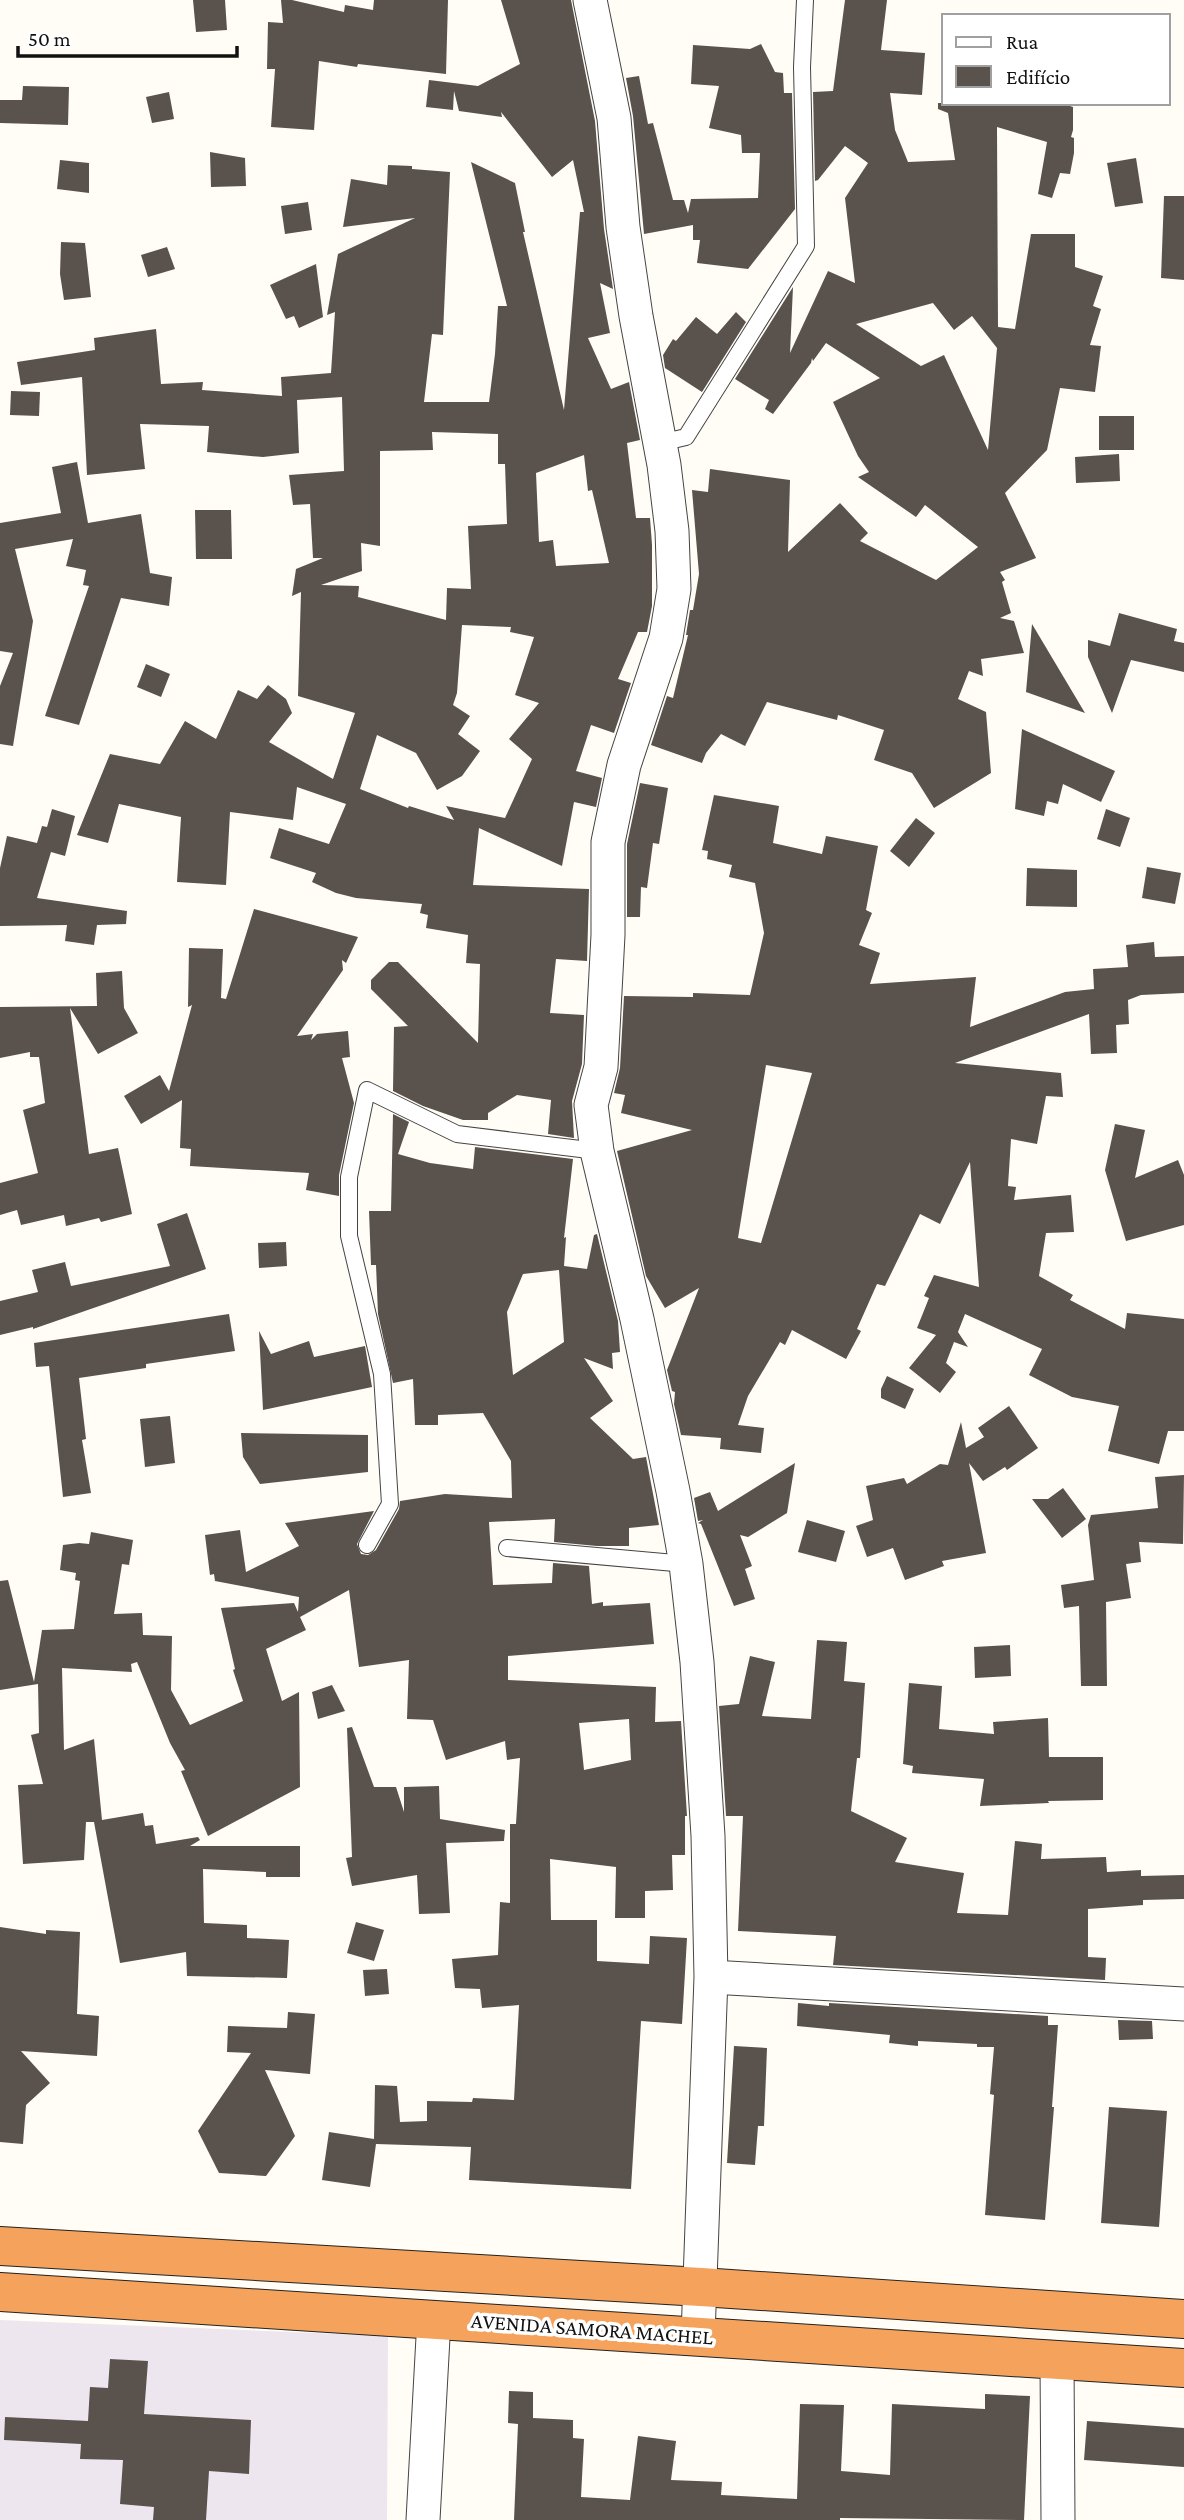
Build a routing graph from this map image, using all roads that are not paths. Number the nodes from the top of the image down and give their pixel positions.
1 (590, 0) edge
2 (805, 0) edge
3 (660, 443) junction
4 (597, 1150) junction
5 (367, 1545) dead end
6 (507, 1548) dead end
7 (686, 1564) junction
8 (711, 1977) junction
9 (1184, 2004) edge
10 (0, 2246) edge
11 (701, 2287) junction
12 (0, 2292) edge
13 (434, 2319) junction
14 (1184, 2319) edge
15 (698, 2336) junction
16 (1057, 2360) junction
17 (1184, 2368) edge
18 (423, 2520) edge
19 (1058, 2520) edge

1 - 3 street
2 - 3 lane
3 - 4 street
4 - 5 lane
4 - 7 street
6 - 7 lane
7 - 8 street
8 - 9 street
8 - 11 street
10 - 11 highway
11 - 14 highway
11 - 15 street
12 - 13 highway, AVENIDA SAMORA MACHEL
13 - 15 highway, AVENIDA SAMORA MACHEL
13 - 18 street
15 - 16 highway, AVENIDA SAMORA MACHEL
16 - 17 highway, AVENIDA SAMORA MACHEL
16 - 19 street

